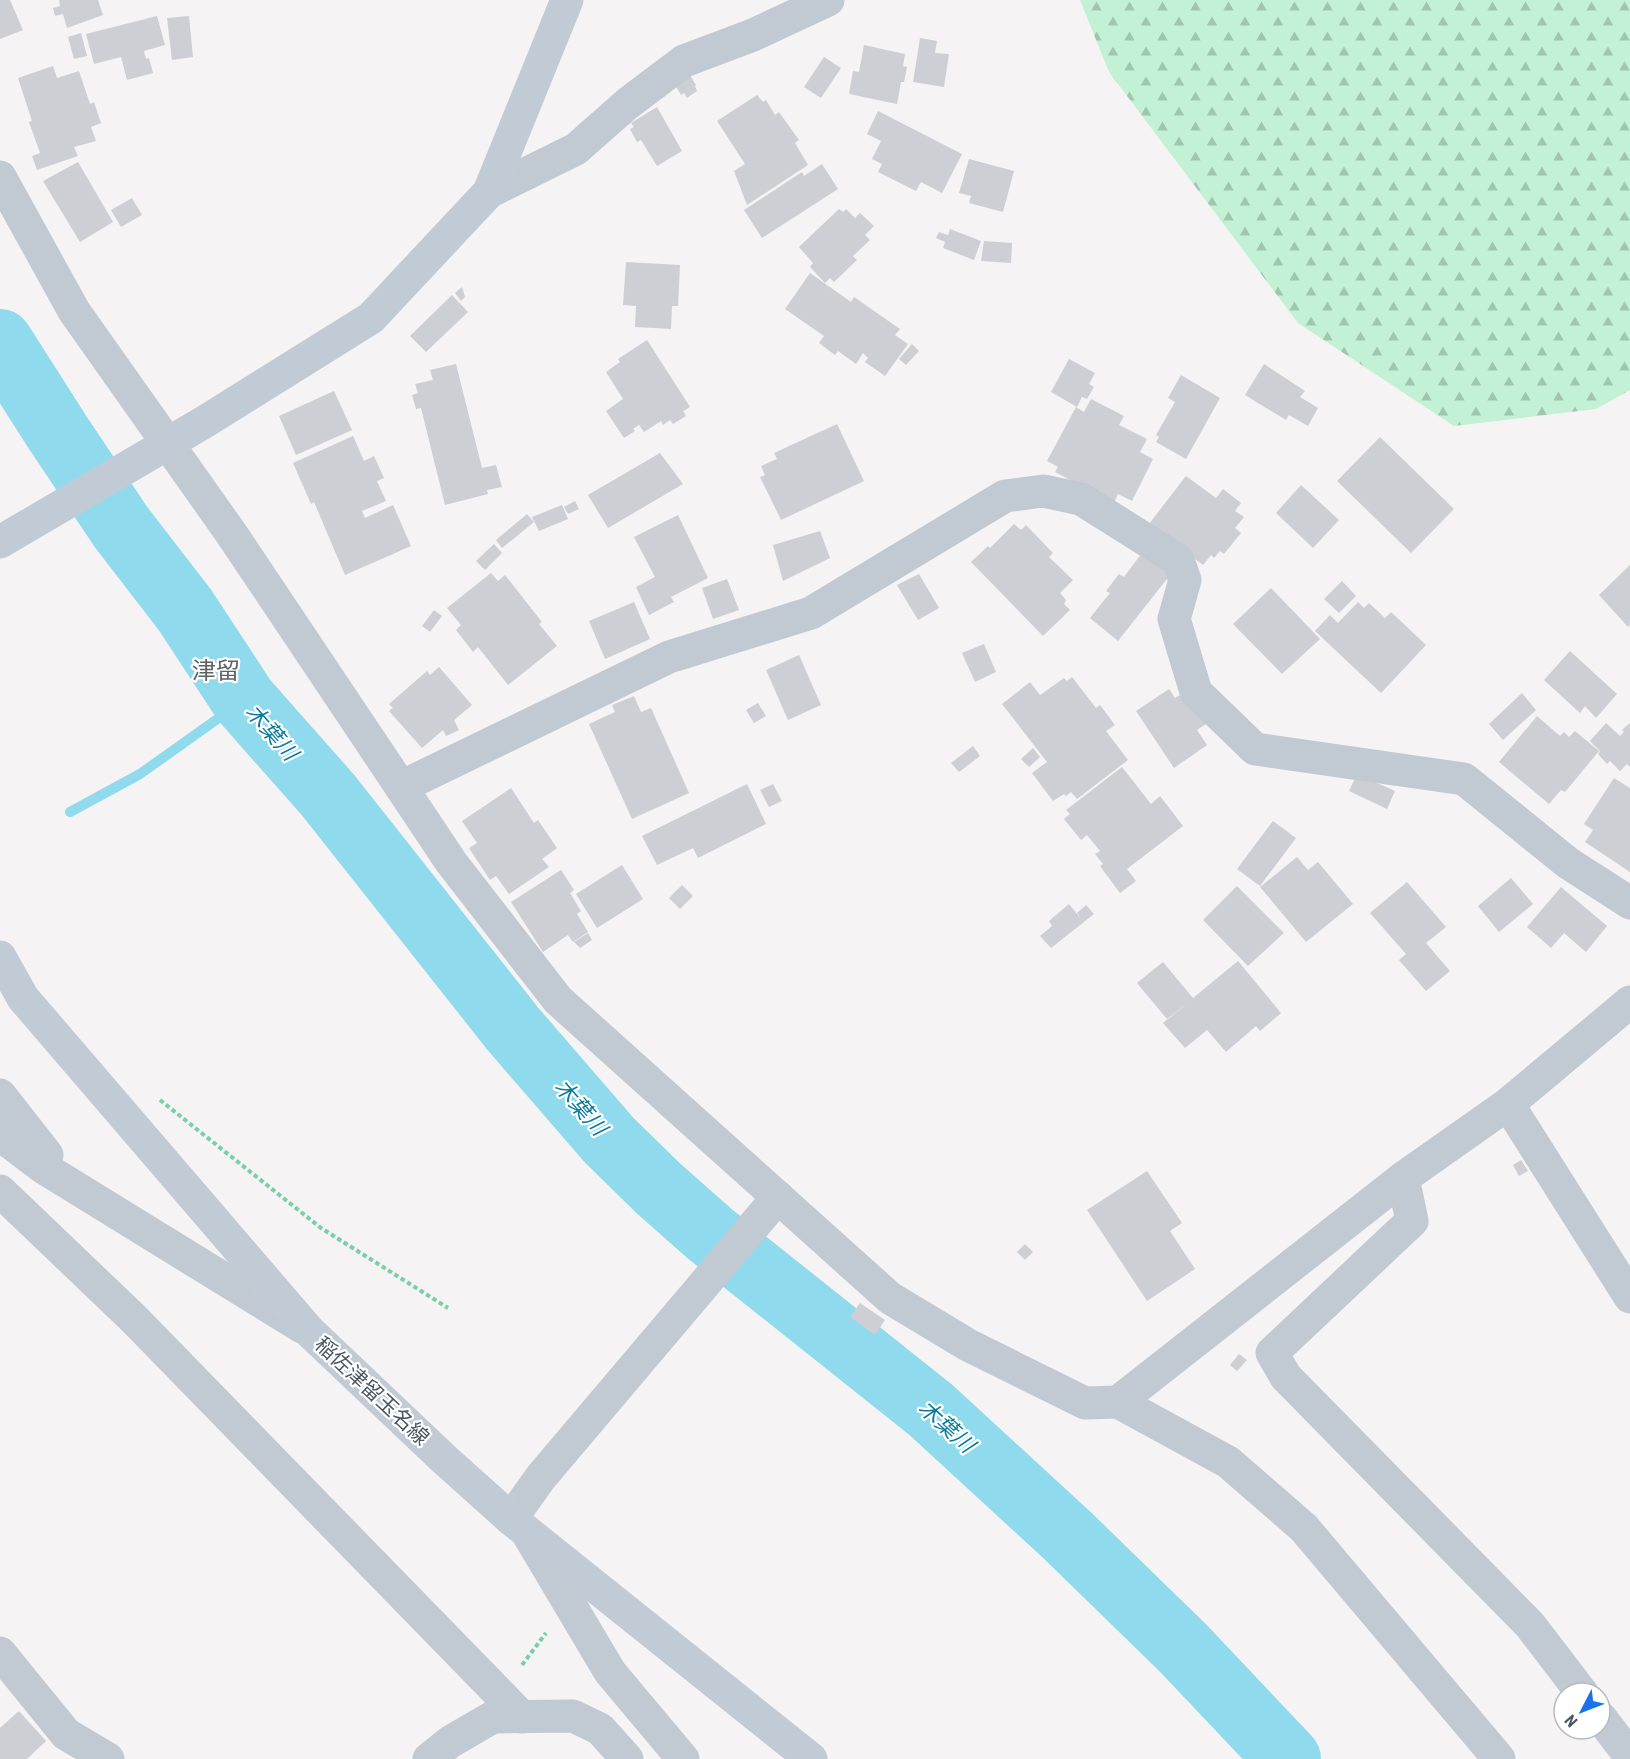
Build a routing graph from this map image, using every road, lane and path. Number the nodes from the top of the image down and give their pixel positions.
1 (567, 0) edge
2 (828, 0) edge
3 (0, 177) edge
4 (489, 192) junction
5 (0, 542) edge
6 (400, 787) junction
7 (1630, 903) edge
8 (0, 957) edge
9 (1628, 1006) edge
10 (0, 1095) edge
11 (158, 1098) dead end
12 (1508, 1104) junction
13 (0, 1135) edge
14 (1403, 1178) junction
15 (68, 1183) junction
16 (0, 1191) edge
17 (771, 1206) junction
18 (1630, 1297) edge
19 (448, 1308) dead end
20 (309, 1331) junction
21 (1118, 1402) junction
22 (519, 1525) junction
23 (569, 1602) junction
24 (0, 1653) edge
25 (1573, 1681) edge
26 (511, 1706) junction
27 (1612, 1732) edge
28 (1630, 1756) edge
29 (108, 1759) edge
30 (429, 1759) edge
31 (627, 1759) edge
32 (683, 1759) edge
33 (811, 1759) edge
34 (1499, 1759) edge

1 - 4 main road
2 - 4 street
3 - 6 street
4 - 5 main road
6 - 7 street
6 - 17 street
8 - 20 main road, 稲佐津留玉名線
9 - 12 street
10 - 15 street
11 - 19 path
12 - 14 street
12 - 18 street
13 - 15 street
14 - 21 street
14 - 25 street
15 - 20 street
16 - 26 street
17 - 21 street
17 - 22 street
20 - 22 main road, 稲佐津留玉名線
21 - 34 street
22 - 23 street
22 - 33 main road, 稲佐津留玉名線
23 - 26 path
23 - 32 street
24 - 29 street
26 - 30 street
26 - 31 street
27 - 28 street

